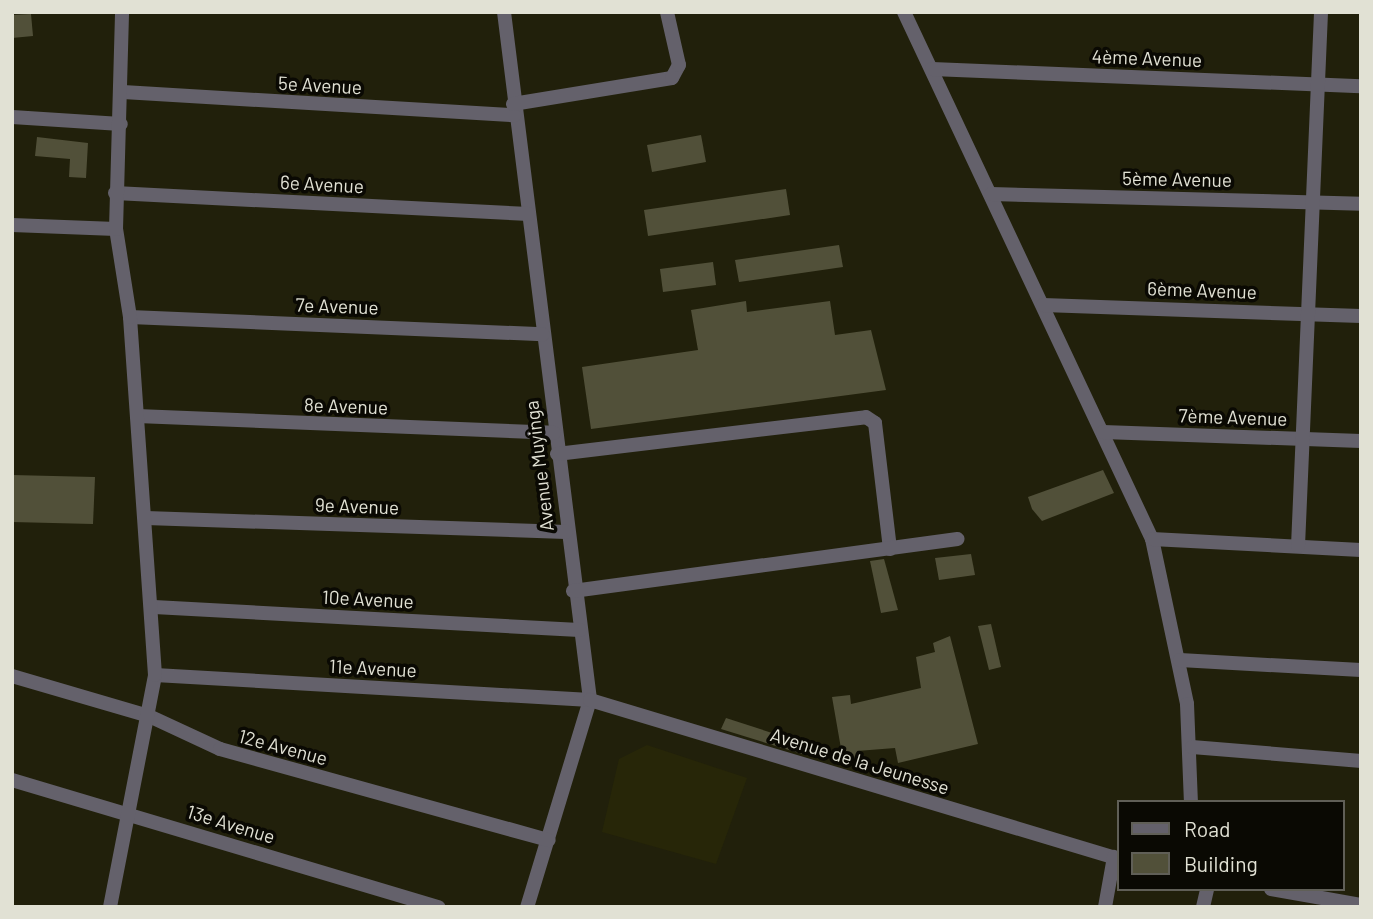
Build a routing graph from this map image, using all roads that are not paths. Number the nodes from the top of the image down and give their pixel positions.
1 (122, 12) edge
2 (504, 12) edge
3 (667, 12) edge
4 (904, 12) edge
5 (1321, 12) edge
6 (932, 69) junction
7 (1316, 84) junction
8 (1361, 86) edge
9 (122, 93) junction
10 (513, 110) junction
11 (12, 117) edge
12 (121, 124) junction
13 (115, 193) junction
14 (992, 194) junction
15 (1311, 202) junction
16 (1361, 204) edge
17 (528, 214) junction
18 (12, 225) edge
19 (116, 229) junction
20 (1042, 305) junction
21 (1308, 313) junction
22 (1361, 316) edge
23 (130, 317) junction
24 (543, 334) junction
25 (137, 416) junction
26 (1103, 432) junction
27 (554, 433) junction
28 (1302, 439) junction
29 (1361, 440) edge
30 (557, 454) junction
31 (146, 518) junction
32 (566, 532) junction
33 (957, 539) dead end
34 (1152, 539) junction
35 (1298, 546) junction
36 (890, 549) junction
37 (1361, 550) edge
38 (573, 591) junction
39 (154, 607) junction
40 (579, 630) junction
41 (1180, 660) junction
42 (1361, 670) edge
43 (155, 675) junction
44 (12, 676) edge
45 (590, 701) junction
46 (149, 716) junction
47 (1192, 747) junction
48 (1361, 761) edge
49 (12, 780) edge
50 (1191, 800) edge
51 (129, 814) junction
52 (549, 840) junction
53 (1116, 858) edge
54 (1289, 900) edge
55 (1361, 905) edge
56 (110, 907) edge
57 (438, 907) edge
58 (527, 907) edge
59 (1105, 907) edge

1 - 9 street
2 - 10 street, Avenue Muyinga
3 - 10 street, 5e Avenue
4 - 6 street
5 - 7 street
6 - 7 street, 4ème Avenue
6 - 14 street
7 - 8 street, 4ème Avenue
7 - 15 street
9 - 10 street, 5e Avenue
9 - 12 street
10 - 17 street, Avenue Muyinga
11 - 12 street
12 - 13 street
13 - 17 street, 6e Avenue
13 - 19 street
14 - 15 street, 5ème Avenue
14 - 20 street
15 - 16 street, 5ème Avenue
15 - 21 street
17 - 24 street, Avenue Muyinga
18 - 19 street
19 - 23 street
20 - 21 street, 6ème Avenue
20 - 26 street
21 - 22 street, 6ème Avenue
21 - 28 street
23 - 24 street, 7e Avenue
23 - 25 street
24 - 27 street, Avenue Muyinga
25 - 27 street, 8e Avenue
25 - 31 street
26 - 28 street, 7ème Avenue
26 - 34 street
27 - 30 street, Avenue Muyinga
28 - 29 street, 7ème Avenue
28 - 35 street
30 - 32 street, Avenue Muyinga
30 - 36 street
31 - 32 street, 9e Avenue
31 - 39 street
32 - 38 street, Avenue Muyinga
33 - 36 street
34 - 35 street
34 - 41 street
35 - 37 street
36 - 38 street
38 - 40 street, Avenue Muyinga
39 - 40 street, 10e Avenue
39 - 43 street
40 - 45 street, Avenue Muyinga
41 - 42 street
41 - 47 street
43 - 45 street, 11e Avenue
43 - 46 street
44 - 46 street, 12e Avenue
45 - 52 street, Avenue Muyinga
45 - 53 street, Avenue de la Jeunesse
46 - 51 street
46 - 52 street, 12e Avenue
47 - 48 street
47 - 50 street
49 - 51 street, 13e Avenue
51 - 56 street
51 - 57 street, 13e Avenue
52 - 58 street, Avenue Muyinga
53 - 59 street
54 - 55 street

